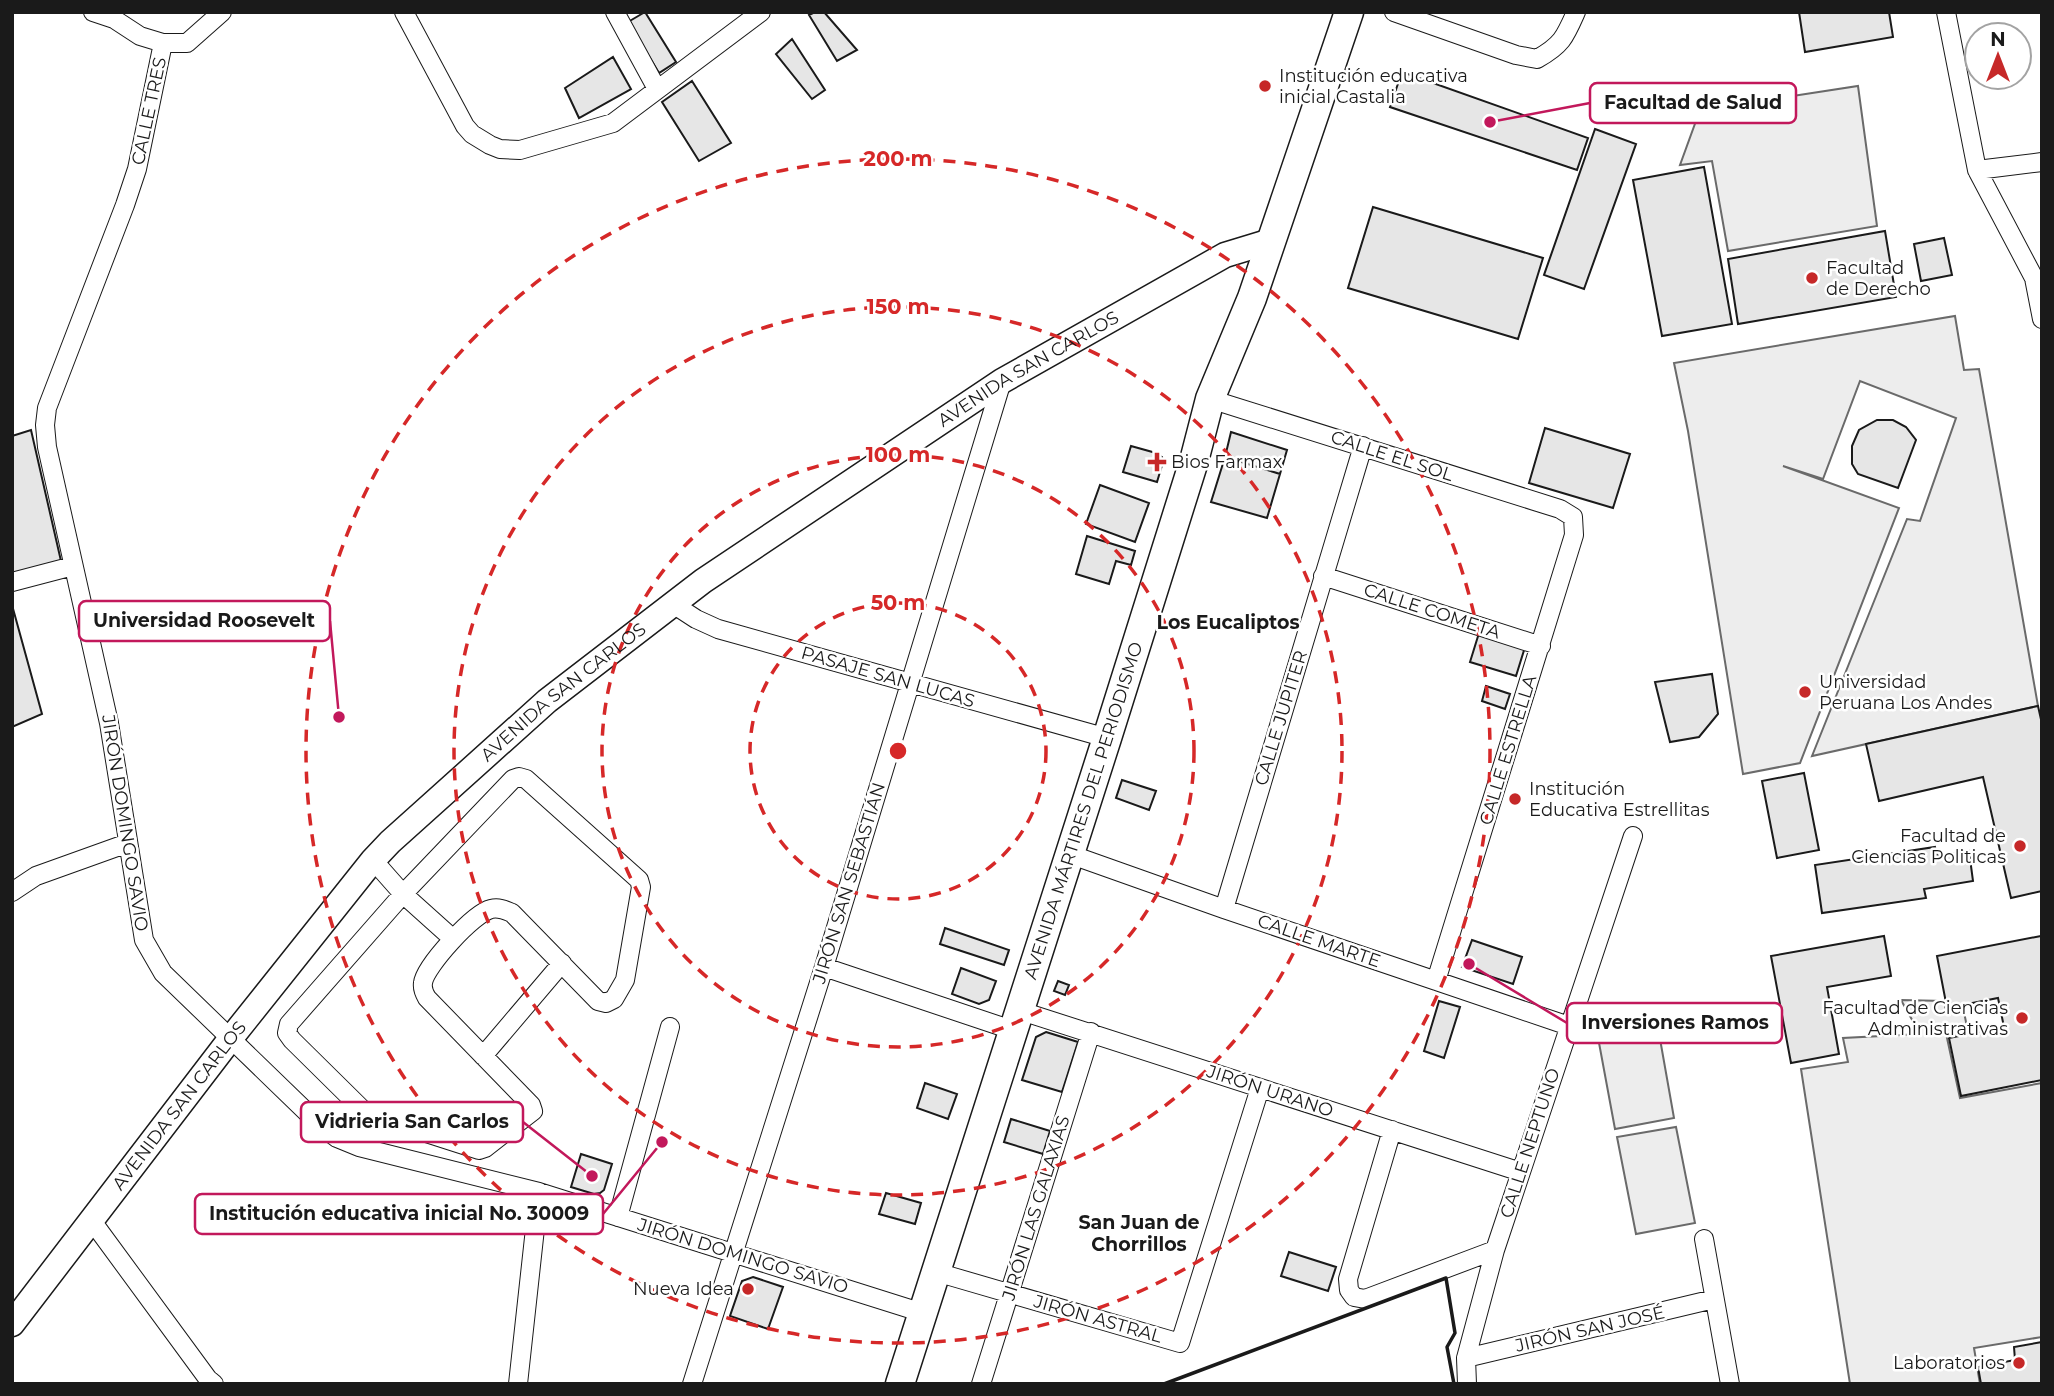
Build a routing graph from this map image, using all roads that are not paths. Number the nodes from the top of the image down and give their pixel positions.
1 (93, 12) edge
2 (222, 12) edge
3 (404, 12) edge
4 (615, 12) edge
5 (761, 12) edge
6 (1349, 12) edge
7 (1394, 12) edge
8 (1576, 12) edge
9 (1946, 12) edge
10 (163, 43) junction
11 (657, 89) junction
12 (2042, 162) edge
13 (1977, 170) junction
14 (1271, 241) junction
15 (2038, 278) edge
16 (2042, 319) edge
17 (61, 373) joint
18 (1002, 381) junction
19 (1210, 399) junction
20 (1363, 446) junction
21 (1573, 517) joint
22 (74, 566) junction
23 (1323, 576) junction
24 (12, 582) edge
25 (673, 604) junction
26 (1541, 646) junction
27 (910, 683) junction
28 (1107, 738) junction
29 (1633, 836) dead end
30 (128, 843) junction
31 (1069, 854) junction
32 (373, 860) junction
33 (12, 892) edge
34 (403, 894) junction
35 (1224, 909) junction
36 (452, 938) junction
37 (562, 962) junction
38 (824, 967) junction
39 (1436, 981) junction
40 (1015, 1020) junction
41 (1569, 1026) junction
42 (670, 1027) dead end
43 (1091, 1032) junction
44 (231, 1038) junction
45 (483, 1056) junction
46 (1260, 1088) junction
47 (1392, 1130) junction
48 (1521, 1172) junction
49 (539, 1192) junction
50 (618, 1217) junction
51 (92, 1221) junction
52 (1704, 1239) dead end
53 (1495, 1250) junction
54 (734, 1253) junction
55 (936, 1272) junction
56 (1010, 1293) junction
57 (1714, 1299) junction
58 (923, 1312) junction
59 (12, 1324) edge
60 (1466, 1358) junction
61 (214, 1384) edge
62 (518, 1384) edge
63 (692, 1384) edge
64 (900, 1384) edge
65 (981, 1384) edge
66 (1467, 1384) edge
67 (1730, 1384) edge

1 - 10 street
2 - 10 street, CALLE TRES
3 - 11 street
4 - 11 street
5 - 11 street
6 - 14 main road, AVENIDA MÁRTIRES DEL PERIODISMO
7 - 8 street
9 - 13 street
10 - 17 street, CALLE TRES
12 - 13 street
13 - 15 street
14 - 18 main road, AVENIDA SAN CARLOS
14 - 19 main road, AVENIDA MÁRTIRES DEL PERIODISMO
15 - 16 street
17 - 22 street, JIRÓN DOMINGO SAVIO
18 - 25 main road, AVENIDA SAN CARLOS
18 - 27 street, JIRÓN SAN SEBASTIÁN
19 - 20 street, CALLE EL SOL
19 - 28 main road, AVENIDA MÁRTIRES DEL PERIODISMO
20 - 21 street, CALLE EL SOL
20 - 23 street, CALLE JUPITER
21 - 26 street, CALLE ESTRELLA
22 - 24 street
22 - 30 street, JIRÓN DOMINGO SAVIO
23 - 26 street, CALLE COMETA
23 - 35 street, CALLE JUPITER
25 - 27 street, PASAJE SAN LUCAS
25 - 32 main road, AVENIDA SAN CARLOS
26 - 39 street, CALLE ESTRELLA
27 - 28 street, PASAJE SAN LUCAS
27 - 38 street, JIRÓN SAN SEBASTIÁN
28 - 31 main road, AVENIDA MÁRTIRES DEL PERIODISMO
29 - 41 street, CALLE NEPTUNO
30 - 33 street
30 - 44 street, JIRÓN DOMINGO SAVIO
31 - 35 street, CALLE MARTE
31 - 40 main road, AVENIDA MÁRTIRES DEL PERIODISMO
32 - 34 street
32 - 44 main road, AVENIDA SAN CARLOS
34 - 36 street
34 - 37 street
34 - 45 street
35 - 39 street, CALLE MARTE
36 - 37 street
36 - 45 street
37 - 45 street
38 - 40 street, JIRÓN URANO
38 - 54 street, JIRÓN SAN SEBASTIÁN
39 - 41 street, CALLE MARTE
40 - 43 street, JIRÓN URANO
40 - 55 main road, AVENIDA MÁRTIRES DEL PERIODISMO
41 - 48 street, CALLE NEPTUNO
42 - 50 street
43 - 46 street, JIRÓN URANO
43 - 56 street, JIRÓN LAS GALAXIAS
44 - 49 street, JIRÓN DOMINGO SAVIO
44 - 51 main road, AVENIDA SAN CARLOS
46 - 47 street, JIRÓN URANO
46 - 56 street, JIRÓN ASTRAL
47 - 48 street, JIRÓN URANO
47 - 53 street
48 - 53 street, CALLE NEPTUNO
49 - 50 street, JIRÓN DOMINGO SAVIO
49 - 62 street
50 - 54 street, JIRÓN DOMINGO SAVIO
51 - 59 main road, AVENIDA SAN CARLOS
51 - 61 street
52 - 57 street
53 - 60 street, CALLE NEPTUNO
54 - 58 street, JIRÓN DOMINGO SAVIO
54 - 63 street, JIRÓN SAN SEBASTIÁN
55 - 56 street, JIRÓN ASTRAL
55 - 58 main road, AVENIDA MÁRTIRES DEL PERIODISMO
56 - 65 street, JIRÓN LAS GALAXIAS
57 - 60 street, JIRÓN SAN JOSÉ
57 - 67 street
58 - 64 main road, AVENIDA MÁRTIRES DEL PERIODISMO
60 - 66 street, CALLE NEPTUNO

